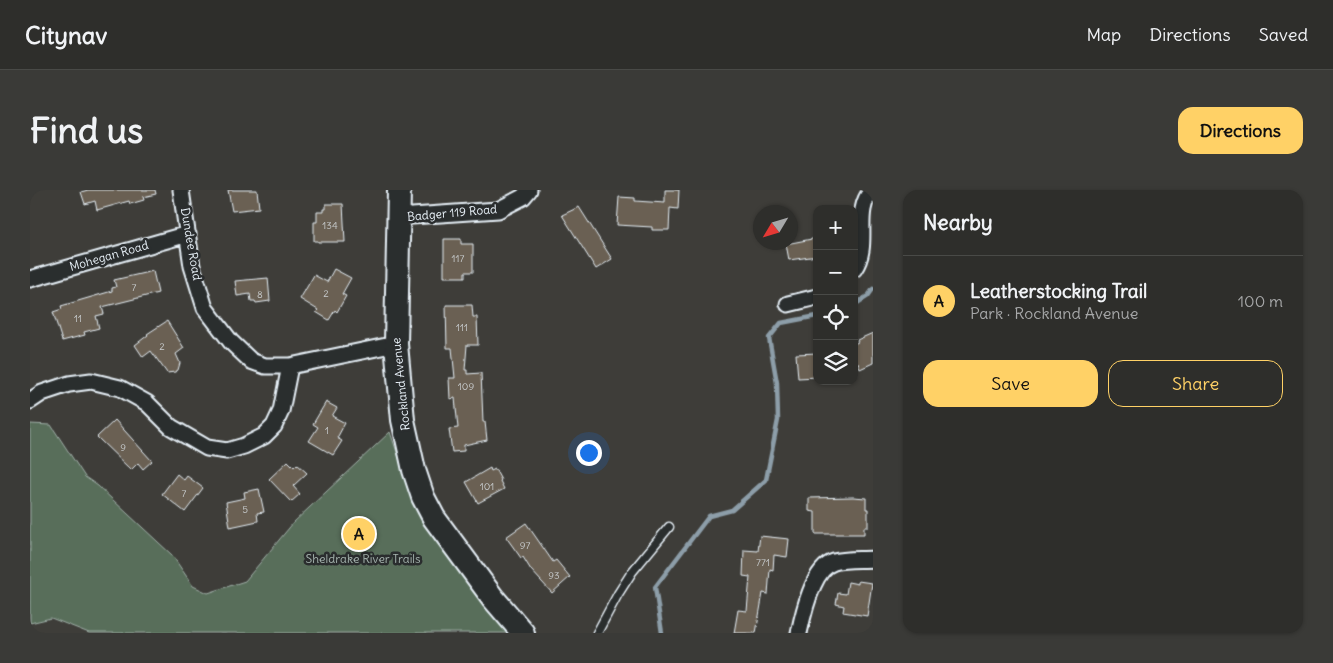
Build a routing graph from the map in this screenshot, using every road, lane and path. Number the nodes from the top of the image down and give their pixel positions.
1 (181, 190) edge
2 (399, 190) edge
3 (529, 190) edge
4 (872, 190) edge
5 (398, 217) junction
6 (188, 234) junction
7 (858, 262) edge
8 (30, 279) edge
9 (813, 297) edge
10 (788, 304) dead end
11 (396, 344) junction
12 (290, 366) junction
13 (30, 401) edge
14 (669, 527) dead end
15 (873, 559) edge
16 (523, 633) edge
17 (597, 633) edge
18 (799, 633) edge

1 - 6 street, Dundee Road
2 - 5 street, Rockland Avenue
3 - 5 street, Badger 119 Road
4 - 7 street
5 - 11 street, Rockland Avenue
6 - 8 street, Mohegan Road
6 - 12 street, Dundee Road
9 - 10 street
11 - 12 street, Dundee Road
11 - 16 street, Rockland Avenue
12 - 13 street
14 - 17 lane
15 - 18 street

